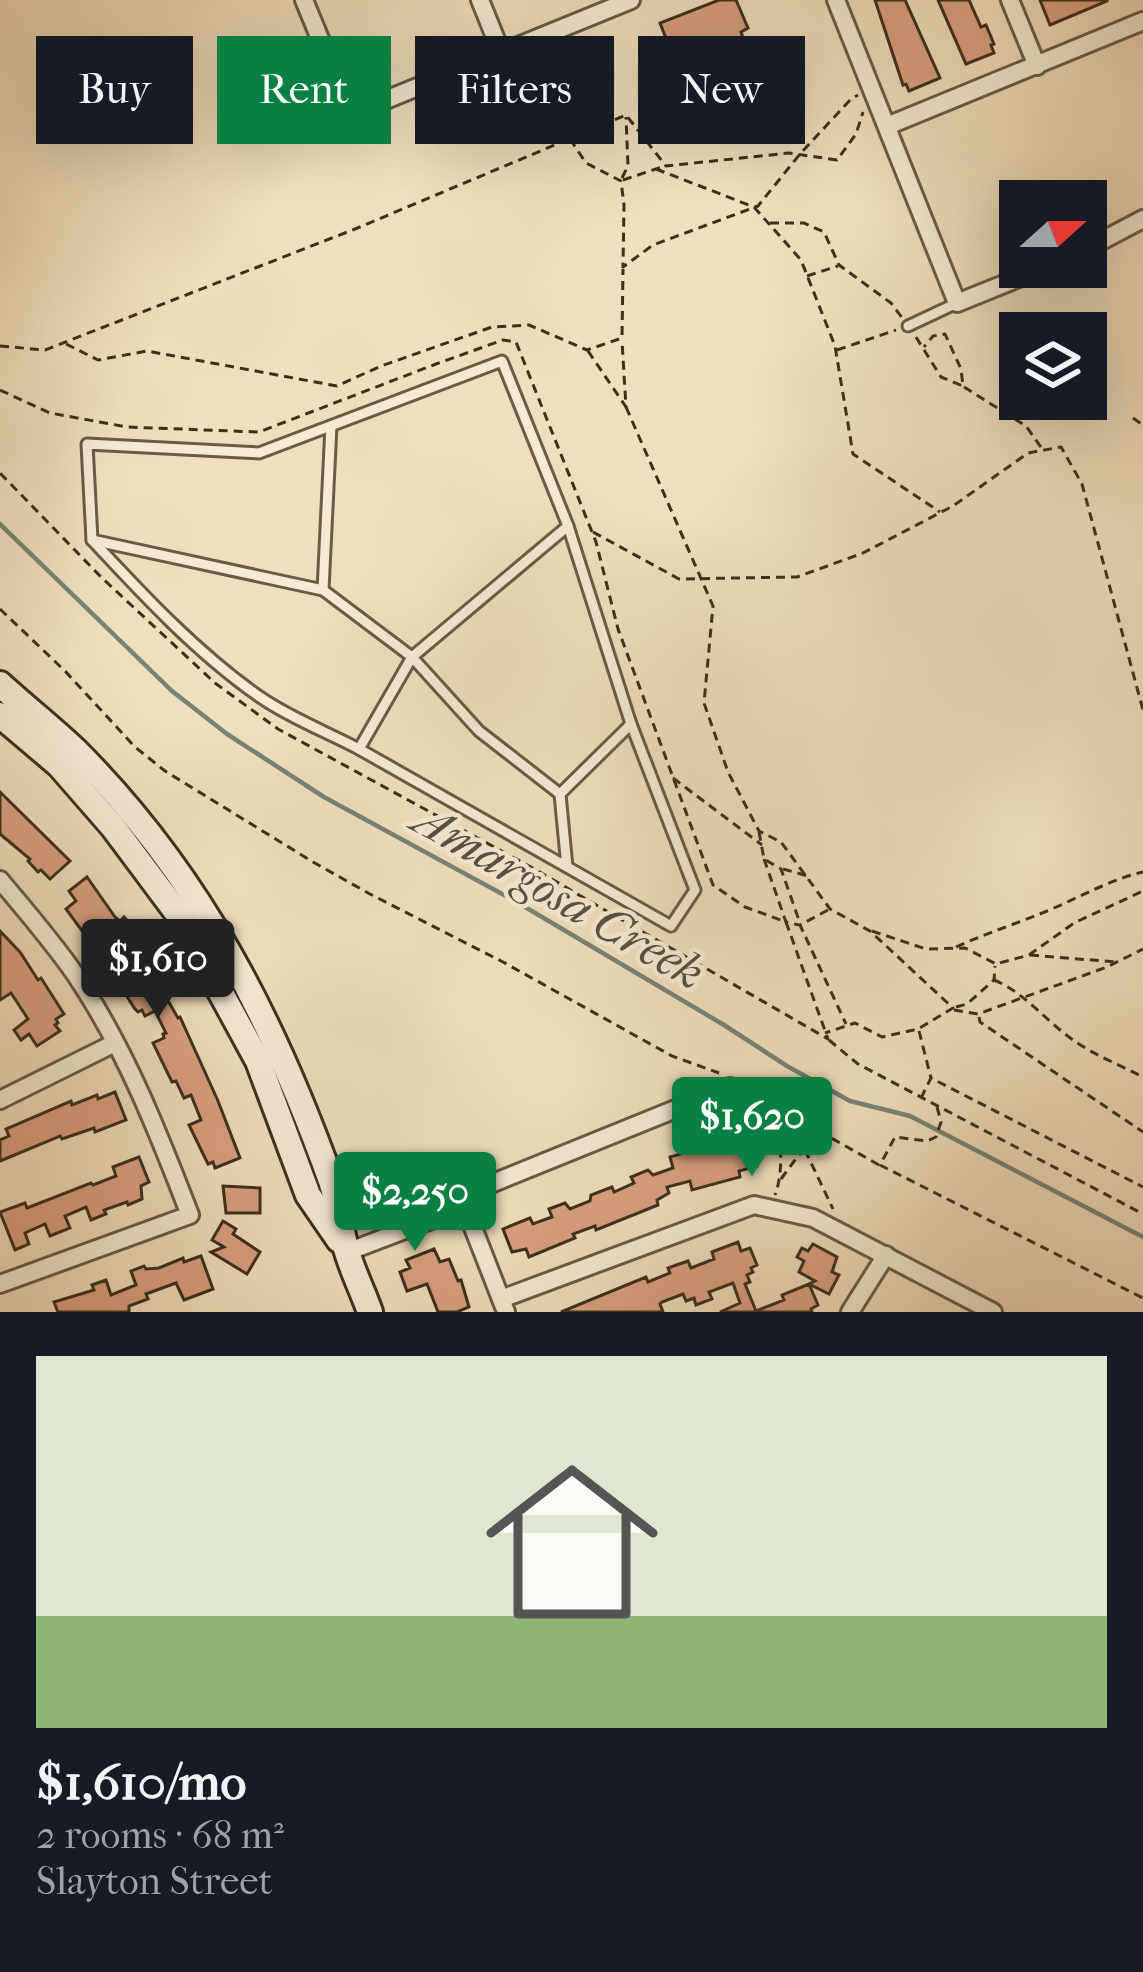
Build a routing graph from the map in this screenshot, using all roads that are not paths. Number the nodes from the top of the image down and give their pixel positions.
1 (304, 0) edge
2 (480, 0) edge
3 (632, 0) edge
4 (836, 0) edge
5 (1010, 0) edge
6 (1143, 21) edge
7 (495, 36) edge
8 (541, 36) edge
9 (1037, 66) junction
10 (415, 88) edge
11 (886, 126) junction
12 (1143, 219) edge
13 (1107, 238) edge
14 (999, 286) edge
15 (957, 303) junction
16 (908, 326) road end
17 (331, 426) junction
18 (568, 526) junction
19 (92, 539) junction
20 (323, 590) junction
21 (412, 657) junction
22 (0, 685) edge
23 (0, 715) edge
24 (631, 724) junction
25 (359, 748) junction
26 (560, 794) junction
27 (567, 867) junction
28 (0, 880) edge
29 (115, 1043) junction
30 (728, 1081) road end
31 (0, 1100) edge
32 (465, 1207) junction
33 (347, 1252) junction
34 (886, 1256) junction
35 (0, 1285) edge
36 (503, 1306) edge
37 (370, 1312) edge
38 (850, 1312) edge
39 (993, 1312) edge

1 - 10 street
2 - 7 street
3 - 8 street
4 - 11 street
5 - 9 street
6 - 9 street
9 - 11 street
11 - 15 street
12 - 13 street
14 - 15 street
15 - 16 lane
17 - 18 lane
17 - 19 lane
17 - 20 lane
18 - 21 lane
18 - 24 lane
19 - 20 lane
19 - 25 lane
20 - 21 lane
21 - 25 lane
21 - 26 lane
22 - 33 main road
23 - 33 main road
24 - 26 lane
24 - 27 lane
25 - 27 lane
26 - 27 lane
28 - 29 street
29 - 31 street
29 - 35 street
30 - 32 street
32 - 33 street
32 - 36 street
33 - 37 main road
34 - 36 street
34 - 38 street
34 - 39 street

